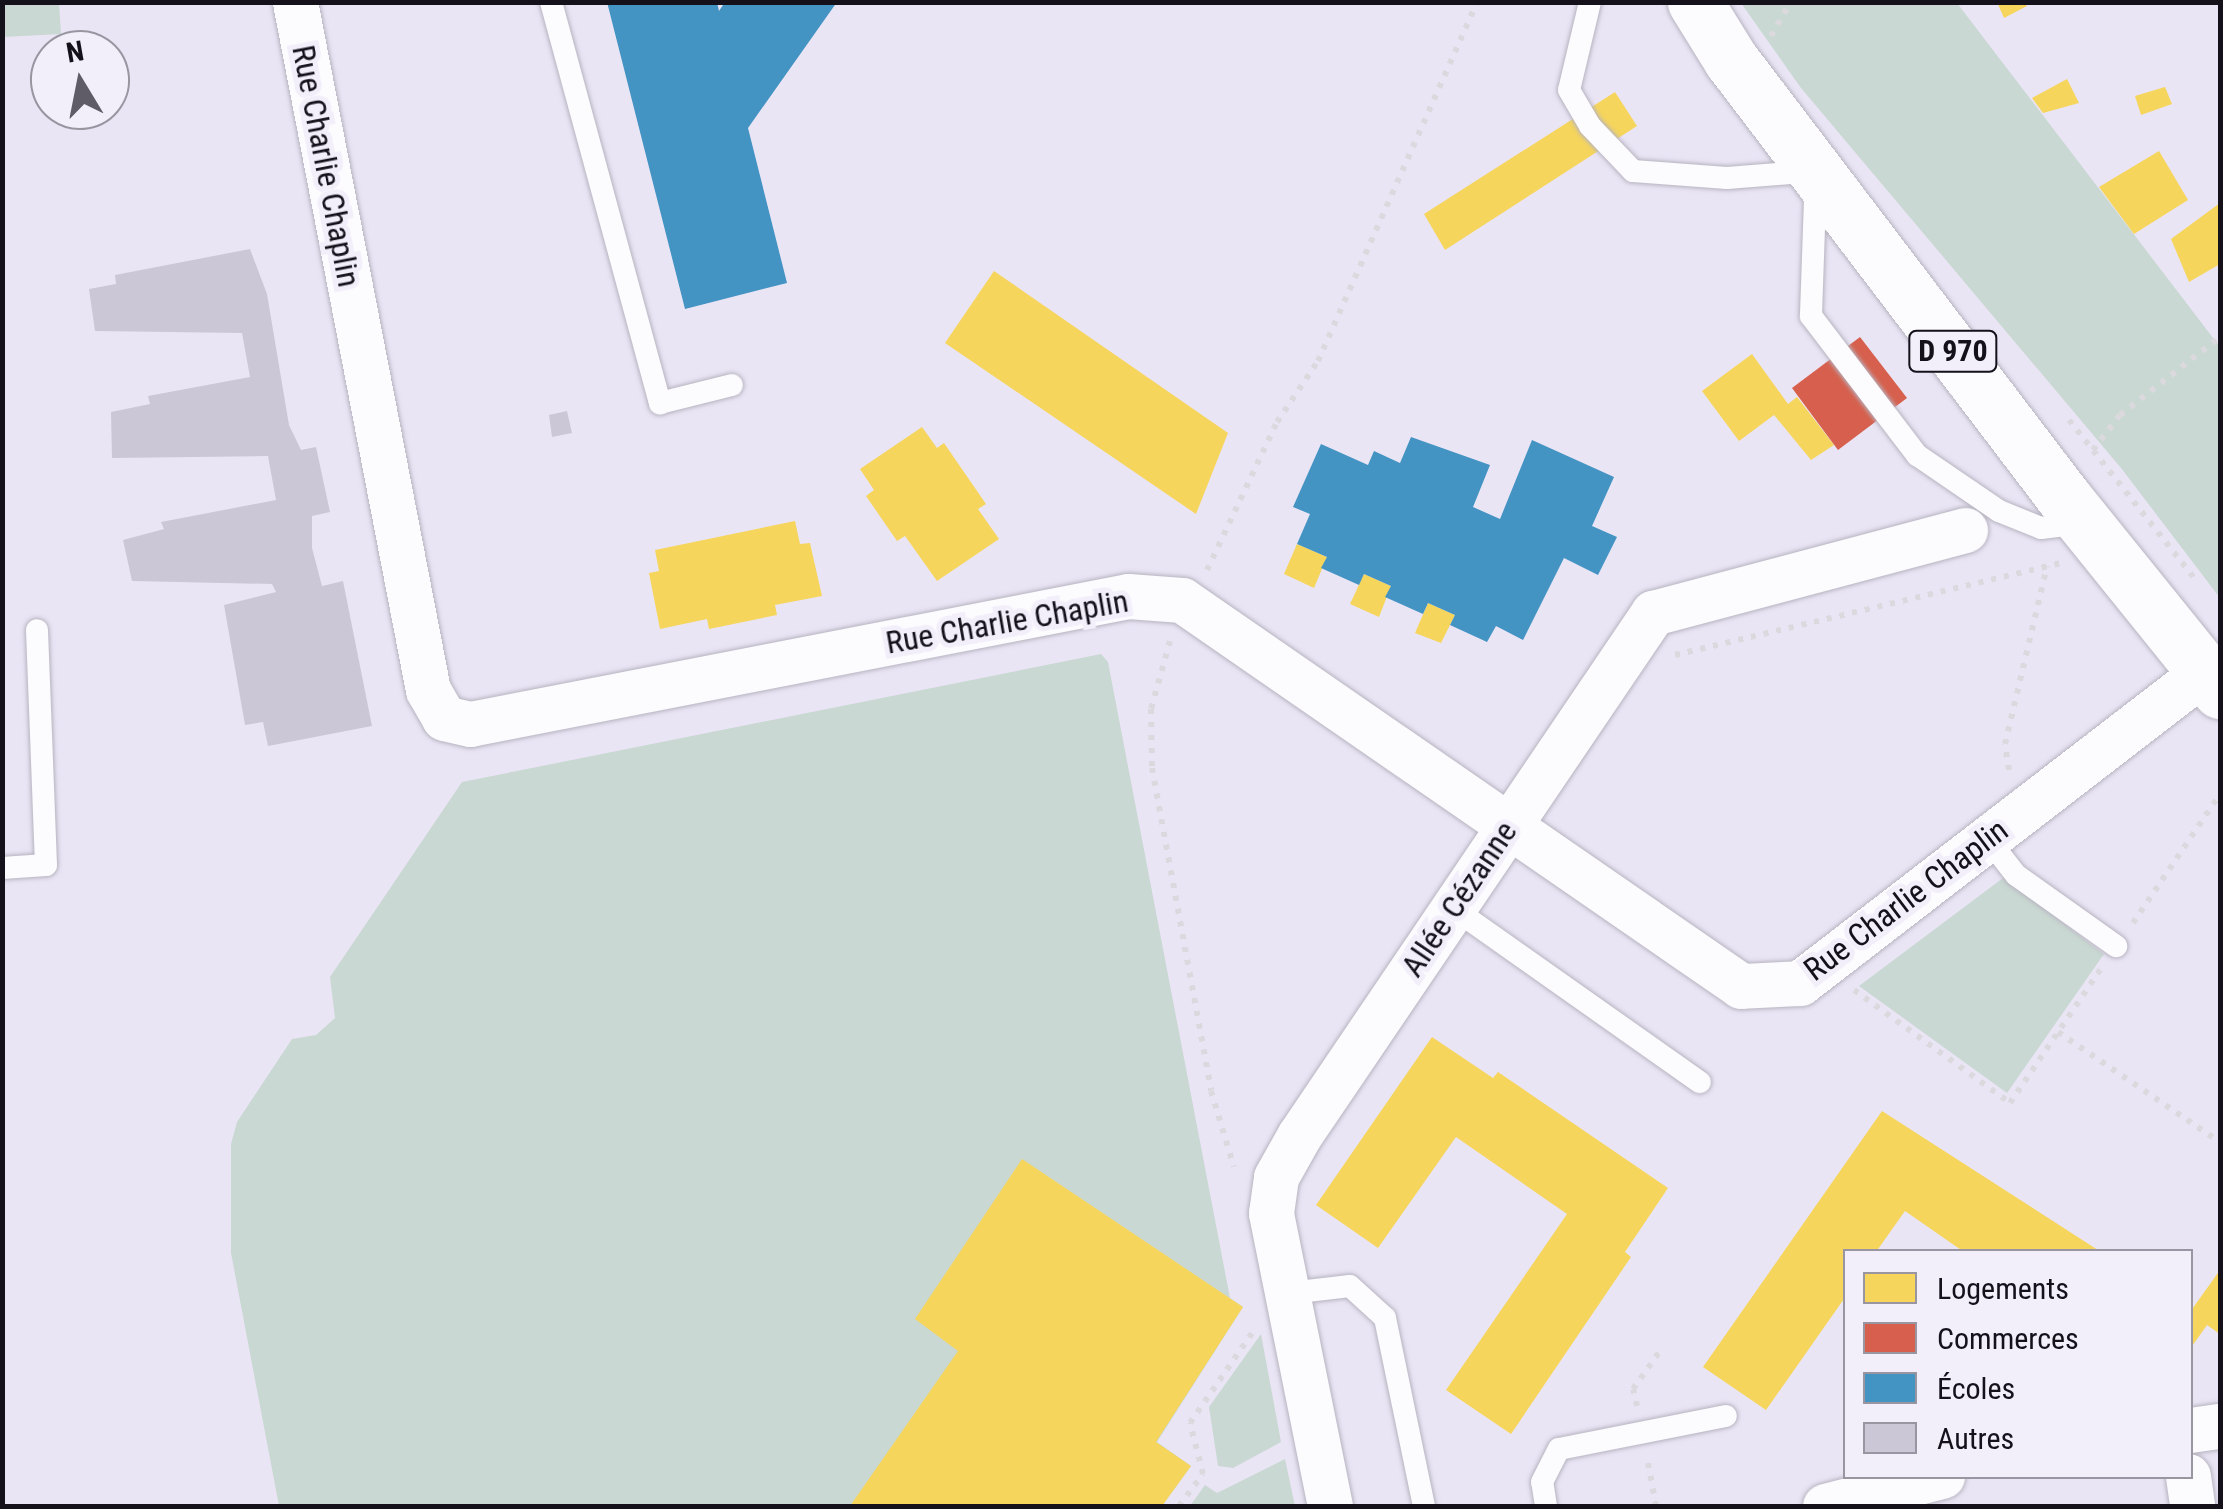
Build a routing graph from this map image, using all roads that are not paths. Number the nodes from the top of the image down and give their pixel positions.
1 (295, 2) edge
2 (551, 2) edge
3 (1590, 2) edge
4 (1694, 2) edge
5 (1816, 171) junction
6 (732, 385) dead end
7 (2087, 524) junction
8 (1965, 530) dead end
9 (37, 630) dead end
10 (2213, 681) edge
11 (2001, 827) junction
12 (1508, 828) junction
13 (2, 868) edge
14 (1453, 908) junction
15 (2116, 946) road end
16 (1700, 1082) dead end
17 (1290, 1293) junction
18 (1726, 1416) dead end
19 (2220, 1426) edge
20 (2193, 1430) edge
21 (1930, 1479) edge
22 (2188, 1479) edge
23 (1330, 1506) edge
24 (1424, 1506) edge
25 (1546, 1506) edge
26 (1825, 1506) edge
27 (2192, 1506) edge

1 - 12 street, Rue Charlie Chaplin
2 - 6 lane
3 - 5 lane
4 - 5 main road, D 970
5 - 7 main road, D 970
5 - 7 lane
7 - 10 main road, D 970
8 - 12 street, Allée Cézanne
9 - 13 lane
10 - 11 street, Rue Charlie Chaplin
11 - 12 street, Rue Charlie Chaplin
11 - 15 lane
12 - 14 street, Allée Cézanne
14 - 16 lane
14 - 17 street, Allée Cézanne
17 - 23 street, Allée Cézanne
17 - 24 lane
18 - 25 lane
19 - 20 street
21 - 26 street
22 - 27 street

